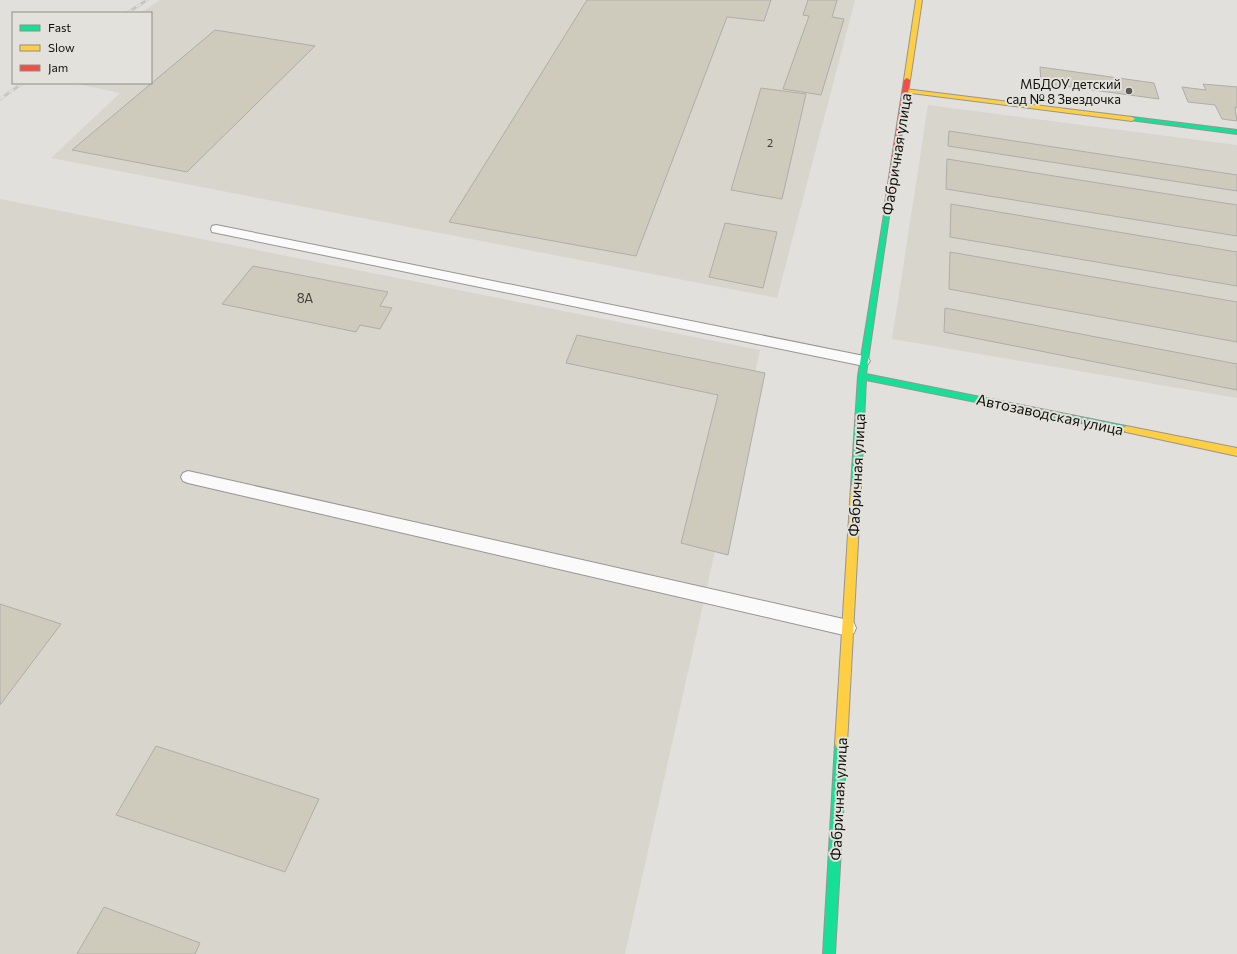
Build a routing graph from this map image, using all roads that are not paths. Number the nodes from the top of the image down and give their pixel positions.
1 (919, 0) edge
2 (905, 91) junction
3 (1237, 132) edge
4 (216, 229) dead end
5 (864, 361) junction
6 (862, 376) junction
7 (1237, 452) edge
8 (188, 477) dead end
9 (848, 628) junction
10 (829, 954) edge

1 - 2 street, Фабричная улица
2 - 3 street
2 - 5 street, Фабричная улица
4 - 5 lane
5 - 6 street, Фабричная улица
6 - 7 street, Автозаводская улица
6 - 9 street, Фабричная улица
8 - 9 lane
9 - 10 street, Фабричная улица

